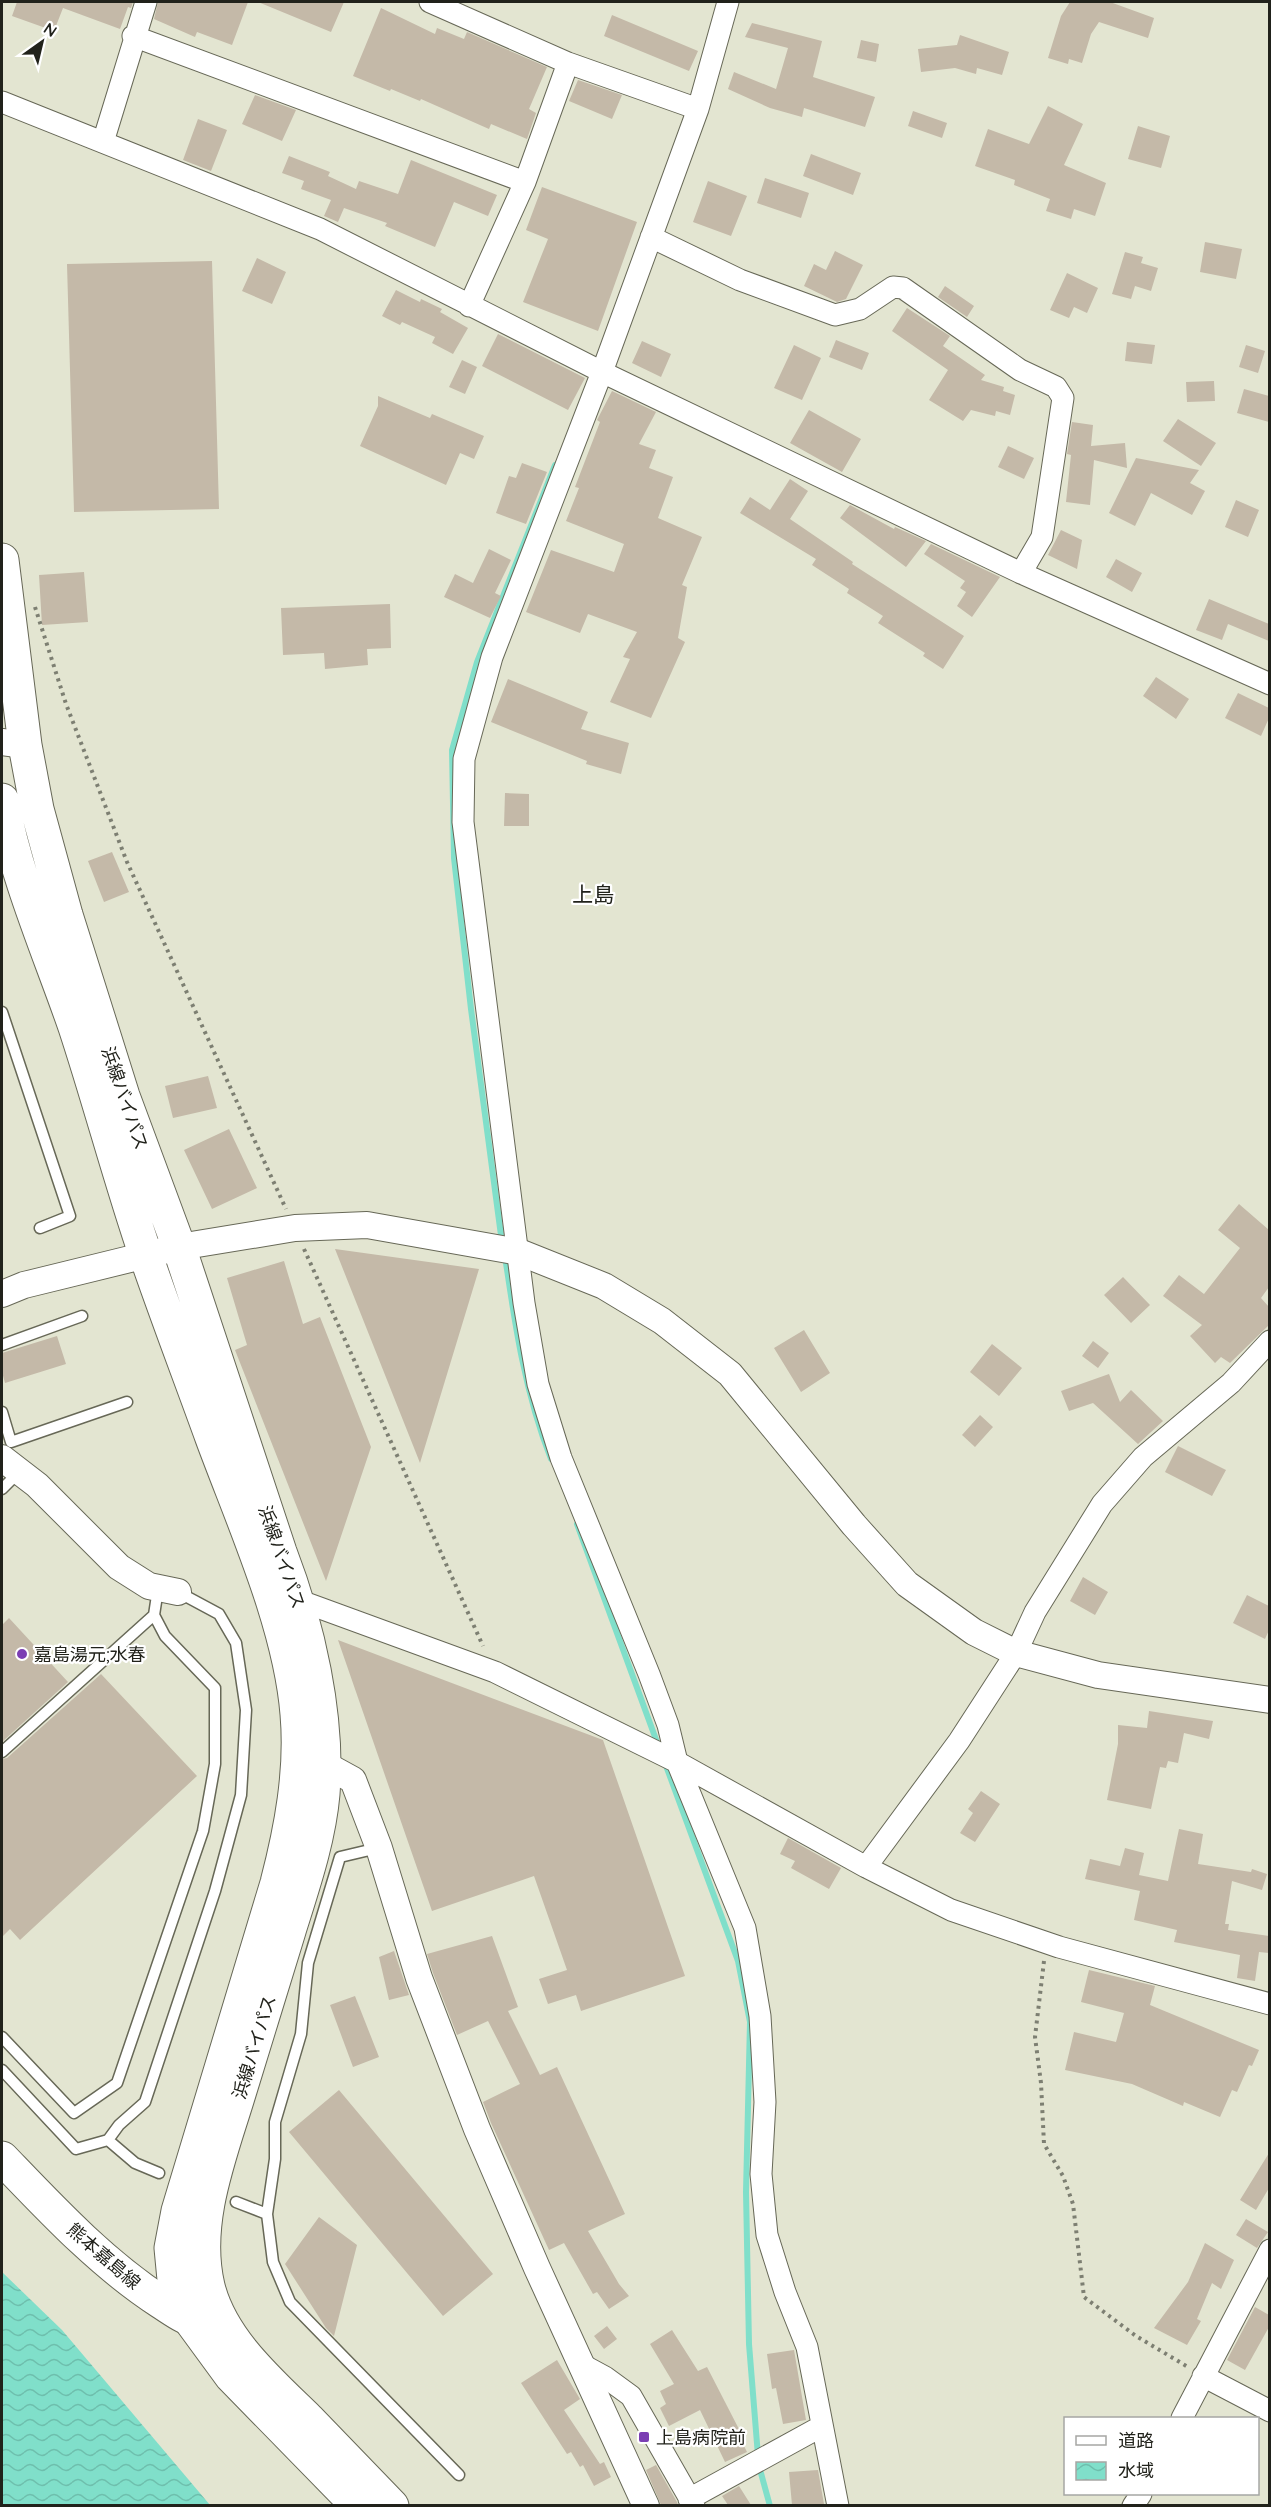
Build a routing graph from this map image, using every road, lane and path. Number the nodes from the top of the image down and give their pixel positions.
1 (146, 2) edge
2 (430, 2) edge
3 (728, 2) edge
4 (134, 36) junction
5 (568, 63) junction
6 (2, 102) edge
7 (698, 109) junction
8 (103, 142) junction
9 (525, 182) junction
10 (651, 237) junction
11 (469, 306) junction
12 (602, 372) junction
13 (2, 560) edge
14 (1021, 573) junction
15 (5, 599) junction
16 (1269, 684) edge
17 (13, 744) edge
18 (2, 800) edge
19 (2, 1012) edge
20 (40, 1228) dead end
21 (295, 1228) junction
22 (179, 1247) junction
23 (519, 1252) junction
24 (146, 1255) junction
25 (2, 1294) edge
26 (82, 1316) dead end
27 (1269, 1341) edge
28 (2, 1345) edge
29 (127, 1402) dead end
30 (2, 1412) edge
31 (11, 1457) edge
32 (2, 1489) edge
33 (169, 1590) junction
34 (284, 1599) junction
35 (154, 1615) junction
36 (1016, 1653) junction
37 (495, 1671) junction
38 (1269, 1700) edge
39 (2, 1752) edge
40 (677, 1762) junction
41 (310, 1764) junction
42 (379, 1848) junction
43 (866, 1868) junction
44 (1047, 1943) junction
45 (1269, 2004) edge
46 (2, 2037) edge
47 (2, 2070) edge
48 (108, 2140) junction
49 (2, 2158) edge
50 (159, 2173) dead end
51 (236, 2202) dead end
52 (267, 2214) junction
53 (1269, 2250) edge
54 (190, 2320) junction
55 (225, 2326) junction
56 (581, 2364) junction
57 (1203, 2376) junction
58 (1269, 2411) edge
59 (1182, 2417) edge
60 (822, 2426) junction
61 (459, 2475) dead end
62 (692, 2502) edge
63 (358, 2505) edge
64 (392, 2505) edge
65 (646, 2505) edge
66 (838, 2505) edge

1 - 4 street
2 - 5 street
3 - 7 street
4 - 8 street
4 - 9 street
5 - 7 street
5 - 9 street
6 - 8 street
7 - 10 street
8 - 11 street
9 - 11 street
10 - 12 street
10 - 14 street
11 - 12 street
12 - 14 street
12 - 23 street
13 - 15 main road, 浜線バイパス
14 - 16 street
15 - 17 main road, 浜線バイパス
15 - 21 path
17 - 22 main road, 浜線バイパス
18 - 24 main road, 浜線バイパス
19 - 20 lane
21 - 22 street
21 - 23 street
21 - 37 path
22 - 24 street
22 - 34 main road, 浜線バイパス
23 - 36 street
23 - 40 street
24 - 25 street
24 - 34 main road, 浜線バイパス
26 - 28 lane
27 - 36 street
29 - 31 lane
30 - 31 lane
31 - 32 lane
31 - 33 street
33 - 35 lane
33 - 48 lane
34 - 37 street
34 - 41 main road, 浜線バイパス
35 - 39 lane
35 - 46 lane
36 - 38 street
36 - 43 street
37 - 40 street
40 - 43 street
40 - 60 street
41 - 42 street
41 - 54 main road, 浜線バイパス
41 - 55 main road, 浜線バイパス
42 - 52 lane
42 - 56 street
43 - 44 street
44 - 45 street
44 - 57 path
47 - 48 lane
48 - 50 lane
49 - 54 main road, 熊本嘉島線
51 - 52 lane
52 - 61 lane
53 - 57 street
54 - 55 main road, 熊本嘉島線
54 - 63 main road, 浜線バイパス
55 - 64 main road, 浜線バイパス
56 - 62 street
56 - 65 street
57 - 58 street
57 - 59 street
60 - 62 street
60 - 66 street

